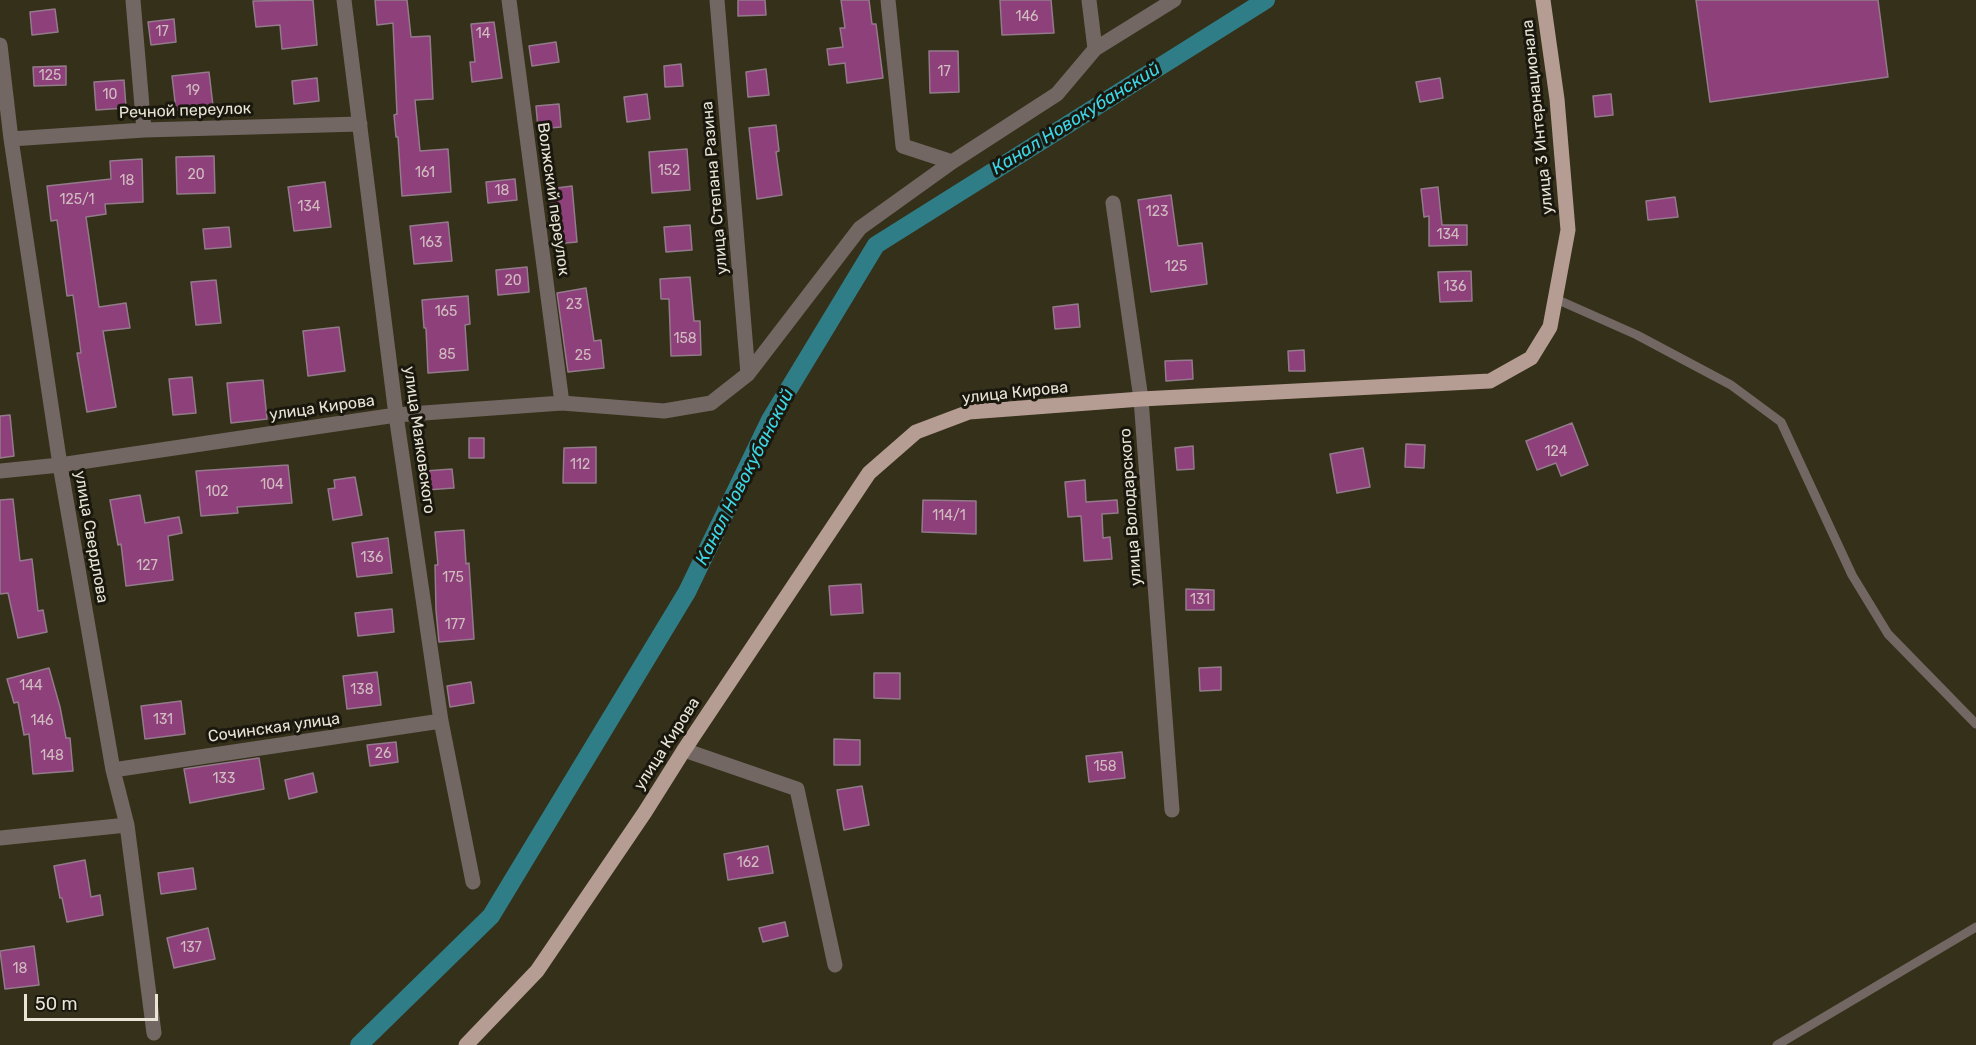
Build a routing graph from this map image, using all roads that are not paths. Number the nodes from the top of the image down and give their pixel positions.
1 (133, 0) edge
2 (344, 0) edge
3 (509, 0) edge
4 (717, 0) edge
5 (888, 0) edge
6 (1089, 0) edge
7 (1174, 0) edge
8 (1543, 0) edge
9 (0, 45) edge
10 (1095, 48) junction
11 (360, 124) junction
12 (7, 130) edge
13 (144, 130) junction
14 (952, 162) junction
15 (1113, 203) dead end
16 (1568, 230) joint
17 (1556, 299) junction
18 (748, 374) junction
19 (1141, 399) junction
20 (562, 403) junction
21 (396, 415) junction
22 (60, 465) junction
23 (0, 471) edge
24 (441, 721) junction
25 (1976, 724) edge
26 (684, 750) junction
27 (113, 770) junction
28 (1172, 810) dead end
29 (126, 825) junction
30 (0, 838) edge
31 (473, 882) dead end
32 (1976, 927) edge
33 (835, 965) dead end
34 (154, 1033) dead end
35 (466, 1045) edge
36 (1778, 1045) edge

1 - 13 street
2 - 11 street, улица Маяковского
3 - 20 street, Волжский переулок
4 - 18 street, улица Степана Разина
5 - 14 street
6 - 10 street
7 - 10 street, улица Кирова
8 - 16 main road, улица 3 Интернационала
9 - 12 street, улица Свердлова
10 - 14 street, улица Кирова
11 - 13 street, Речной переулок
11 - 21 street, улица Маяковского
12 - 13 street, Речной переулок
12 - 22 street, улица Свердлова
14 - 18 street, улица Кирова
15 - 19 street, улица Володарского
16 - 17 main road, улица Кирова
17 - 19 main road, улица Кирова
17 - 25 lane
18 - 20 street, улица Кирова
19 - 26 main road, улица Кирова
19 - 28 street, улица Володарского
20 - 21 street, улица Кирова
21 - 22 street, улица Кирова
21 - 24 street, улица Маяковского
22 - 23 street, улица Кирова
22 - 27 street, улица Свердлова
24 - 27 street, Сочинская улица
24 - 31 street, улица Маяковского
26 - 33 street
26 - 35 main road, улица Кирова
27 - 29 street, улица Свердлова
29 - 30 street
29 - 34 street, улица Свердлова
32 - 36 lane

